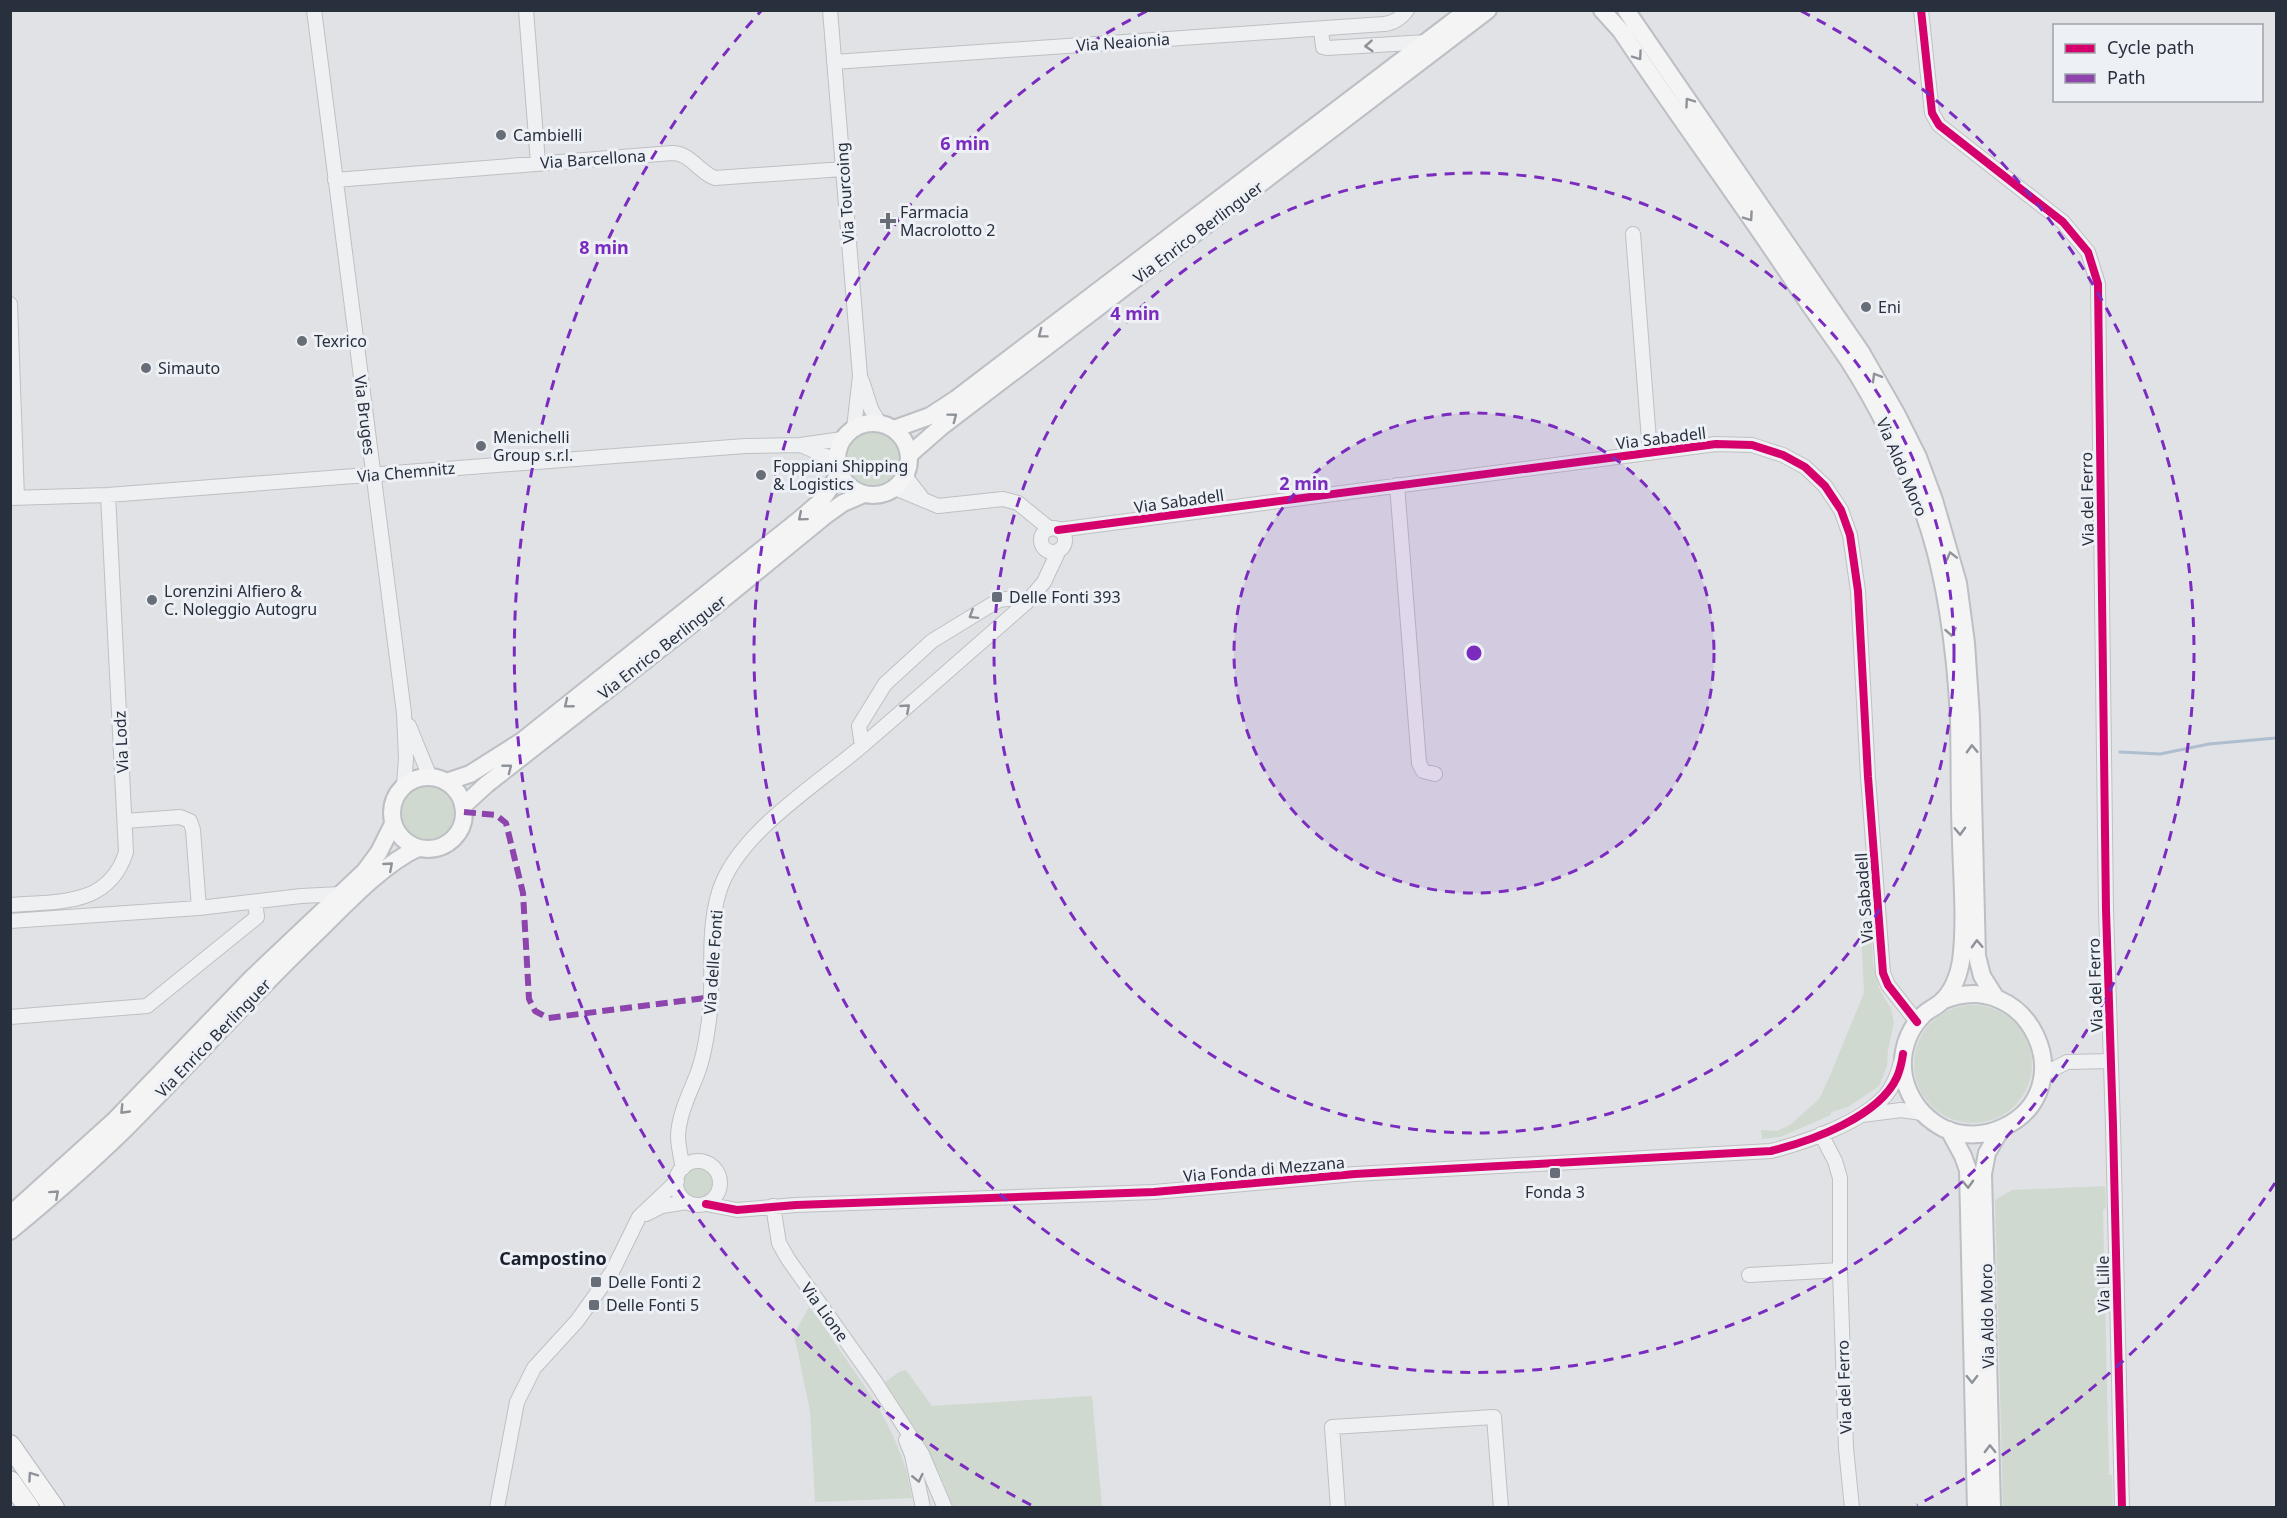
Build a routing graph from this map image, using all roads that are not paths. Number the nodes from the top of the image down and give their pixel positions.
1 (314, 10) edge
2 (526, 10) edge
3 (830, 10) edge
4 (1407, 10) edge
5 (1468, 10) edge
6 (1488, 10) edge
7 (1602, 10) edge
8 (1626, 10) edge
9 (1921, 10) edge
10 (1321, 29) junction
11 (1427, 42) junction
12 (834, 62) junction
13 (538, 163) junction
14 (843, 169) junction
15 (335, 180) junction
16 (1633, 234) dead end
17 (10, 304) edge
18 (860, 376) junction
19 (886, 426) junction
20 (848, 434) junction
21 (801, 445) junction
22 (1650, 453) junction
23 (909, 455) junction
24 (838, 467) junction
25 (373, 475) junction
26 (900, 482) junction
27 (1397, 485) junction
28 (864, 494) junction
29 (108, 495) junction
30 (14, 498) edge
31 (1054, 543) junction
32 (1027, 602) junction
33 (404, 713) junction
34 (862, 746) junction
35 (1435, 774) dead end
36 (438, 779) junction
37 (404, 785) junction
38 (463, 806) junction
39 (125, 821) junction
40 (393, 824) junction
41 (417, 848) junction
42 (341, 894) junction
43 (255, 902) junction
44 (10, 904) edge
45 (199, 908) junction
46 (10, 921) edge
47 (1996, 998) junction
48 (1942, 1001) junction
49 (10, 1017) edge
50 (1917, 1022) junction
51 (2042, 1052) junction
52 (1904, 1054) junction
53 (2111, 1061) junction
54 (2067, 1062) junction
55 (2042, 1075) junction
56 (1922, 1113) junction
57 (1860, 1115) junction
58 (679, 1127) junction
59 (2001, 1129) junction
60 (1949, 1130) junction
61 (1821, 1134) junction
62 (702, 1162) junction
63 (683, 1168) junction
64 (677, 1181) junction
65 (719, 1190) junction
66 (687, 1202) junction
67 (706, 1204) junction
68 (773, 1206) junction
69 (737, 1210) junction
70 (10, 1215) edge
71 (639, 1217) junction
72 (10, 1231) edge
73 (1840, 1270) junction
74 (1749, 1275) dead end
75 (893, 1411) junction
76 (10, 1445) edge
77 (10, 1481) edge
78 (29, 1508) edge
79 (54, 1508) edge
80 (497, 1508) edge
81 (923, 1508) edge
82 (945, 1508) edge
83 (1338, 1508) edge
84 (1501, 1508) edge
85 (1852, 1508) edge
86 (1976, 1508) edge
87 (1992, 1508) edge
88 (2122, 1508) edge

1 - 15 street, Via Bruges
2 - 13 street
3 - 12 street, Via Tourcoing
4 - 10 street, Via Neaionia
5 - 11 main road, Via Enrico Berlinguer
23 -> 6 main road, Via Enrico Berlinguer
7 -> 48 main road, Via Aldo Moro
47 -> 8 main road, Via Aldo Moro
9 - 53 street, Via del Ferro
11 -> 10 street
10 - 12 street, Via Neaionia
11 -> 19 main road, Via Enrico Berlinguer
12 - 14 street, Via Tourcoing
13 - 14 street, Via Barcellona
13 - 15 street, Via Barcellona
14 - 18 street, Via Tourcoing
15 - 25 street, Via Bruges
16 - 22 street
17 - 30 street
18 - 19 street, Via Tourcoing
18 - 20 street, Via Tourcoing
19 - 20 main road, Via Enrico Berlinguer
19 - 23 main road
20 - 21 street, Via Chemnitz
20 - 24 main road, Via Enrico Berlinguer
21 - 24 street, Via Chemnitz
21 - 25 street, Via Chemnitz
22 - 27 street, Via Sabadell
22 - 50 street, Via Sabadell
23 - 26 main road
24 - 28 main road
24 -> 36 main road, Via Enrico Berlinguer
25 - 29 street, Via Chemnitz
25 - 33 street, Via Bruges
26 - 28 main road, Via Enrico Berlinguer
26 - 31 street
27 - 31 street, Via Sabadell
27 - 35 street
38 -> 28 main road, Via Enrico Berlinguer
29 - 30 street, Via Chemnitz
29 - 39 street, Via Lodz
31 - 32 street, Via delle Fonti
34 -> 32 street, Via delle Fonti
32 -> 34 street
33 - 36 street, Via Bruges
33 - 37 street, Via Bruges
34 - 58 street, Via delle Fonti
36 - 37 main road, Via Enrico Berlinguer
36 - 38 main road
37 - 40 main road, Via Enrico Berlinguer
38 - 41 main road, Via Enrico Berlinguer
39 - 44 street, Via Lodz
39 - 45 street
40 - 41 main road
40 - 42 main road, Via Enrico Berlinguer
72 -> 41 main road, Via Enrico Berlinguer
42 - 43 street
42 -> 70 main road, Via Enrico Berlinguer
43 - 45 street
43 - 49 street
45 - 46 street
47 - 48 main road, Via Aldo Moro
47 - 51 main road, Via Aldo Moro
48 - 50 main road, Via Aldo Moro
50 - 52 main road, Via Aldo Moro
51 - 54 street
51 - 55 main road, Via Aldo Moro
52 - 56 main road, Via Aldo Moro
52 - 57 street
53 - 54 street
53 - 88 street, Via Lille
54 - 55 street
55 - 59 main road, Via Aldo Moro
56 - 57 street
56 - 60 main road, Via Aldo Moro
57 - 61 street
58 - 62 street
58 - 63 street, Via delle Fonti
59 - 60 main road, Via Aldo Moro
87 -> 59 main road, Via Aldo Moro
60 -> 86 main road, Via Aldo Moro
61 - 68 street, Via Fonda di Mezzana
61 - 73 street, Via del Ferro
62 - 63 street
62 - 65 street
63 - 64 street
64 - 66 street
64 - 71 street
65 - 67 street
65 - 69 street
66 - 67 street
66 - 71 street
67 - 69 street, Via Fonda di Mezzana
68 - 69 street, Via Fonda di Mezzana
68 - 75 street, Via Lione
71 - 80 street
73 - 74 street
73 - 85 street, Via del Ferro
75 -> 81 street, Via Lione
75 - 82 street, Via Lione
79 -> 76 highway
77 - 78 highway
83 - 84 street

